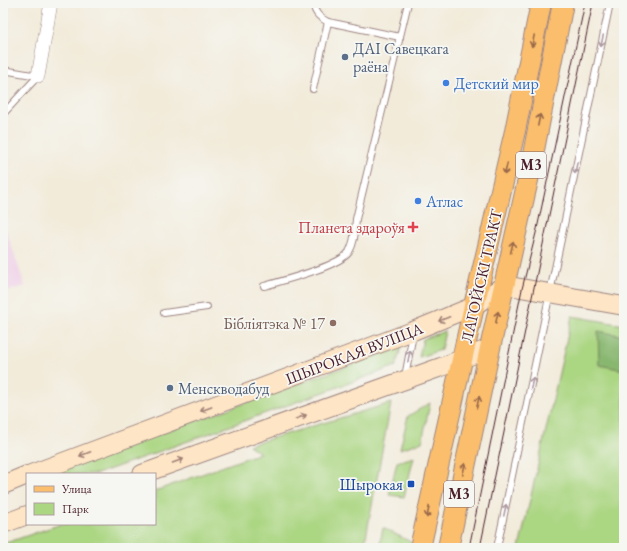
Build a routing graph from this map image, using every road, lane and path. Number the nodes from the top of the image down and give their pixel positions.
1 (51, 3) edge
2 (314, 3) edge
3 (408, 3) edge
4 (541, 3) edge
5 (563, 3) edge
6 (610, 3) edge
7 (328, 22) junction
8 (400, 37) junction
9 (3, 70) edge
10 (38, 76) junction
11 (313, 89) dead end
12 (3, 114) edge
13 (264, 286) dead end
14 (504, 286) junction
15 (550, 294) junction
16 (474, 306) junction
17 (624, 306) edge
18 (207, 307) dead end
19 (164, 313) dead end
20 (414, 331) junction
21 (490, 348) junction
22 (462, 359) junction
23 (441, 367) junction
24 (404, 380) junction
25 (456, 386) junction
26 (34, 473) edge
27 (145, 473) edge
28 (26, 475) edge
29 (3, 485) edge
30 (26, 515) edge
31 (3, 524) edge
32 (420, 548) edge
33 (448, 548) edge
34 (497, 548) edge

1 - 10 street
2 - 7 lane
3 - 8 lane
4 -> 16 main road, ЛАГОЙСКІ ТРАКТ / М3
14 -> 5 main road, ЛАГОЙСКІ ТРАКТ / М3
6 -> 15 lane
7 - 8 lane
7 - 11 lane
8 - 13 lane
9 - 10 lane
10 - 12 lane
14 - 15 main road
14 - 16 main road, ШЫРОКАЯ ВУЛІЦА
21 -> 14 main road, ЛАГОЙСКІ ТРАКТ / М3
15 - 17 main road
34 -> 15 lane
16 -> 20 main road, ШЫРОКАЯ ВУЛІЦА
16 - 22 main road, ЛАГОЙСКІ ТРАКТ / М3
18 - 19 lane
24 -> 20 lane
20 -> 26 main road, ШЫРОКАЯ ВУЛІЦА
21 - 22 main road
33 -> 21 main road, ЛАГОЙСКІ ТРАКТ / М3
22 - 23 main road
22 - 25 main road, ЛАГОЙСКІ ТРАКТ / М3
23 - 24 main road
23 - 25 main road
27 -> 24 main road
25 -> 32 main road, ЛАГОЙСКІ ТРАКТ / М3
28 - 29 main road
30 - 31 main road

